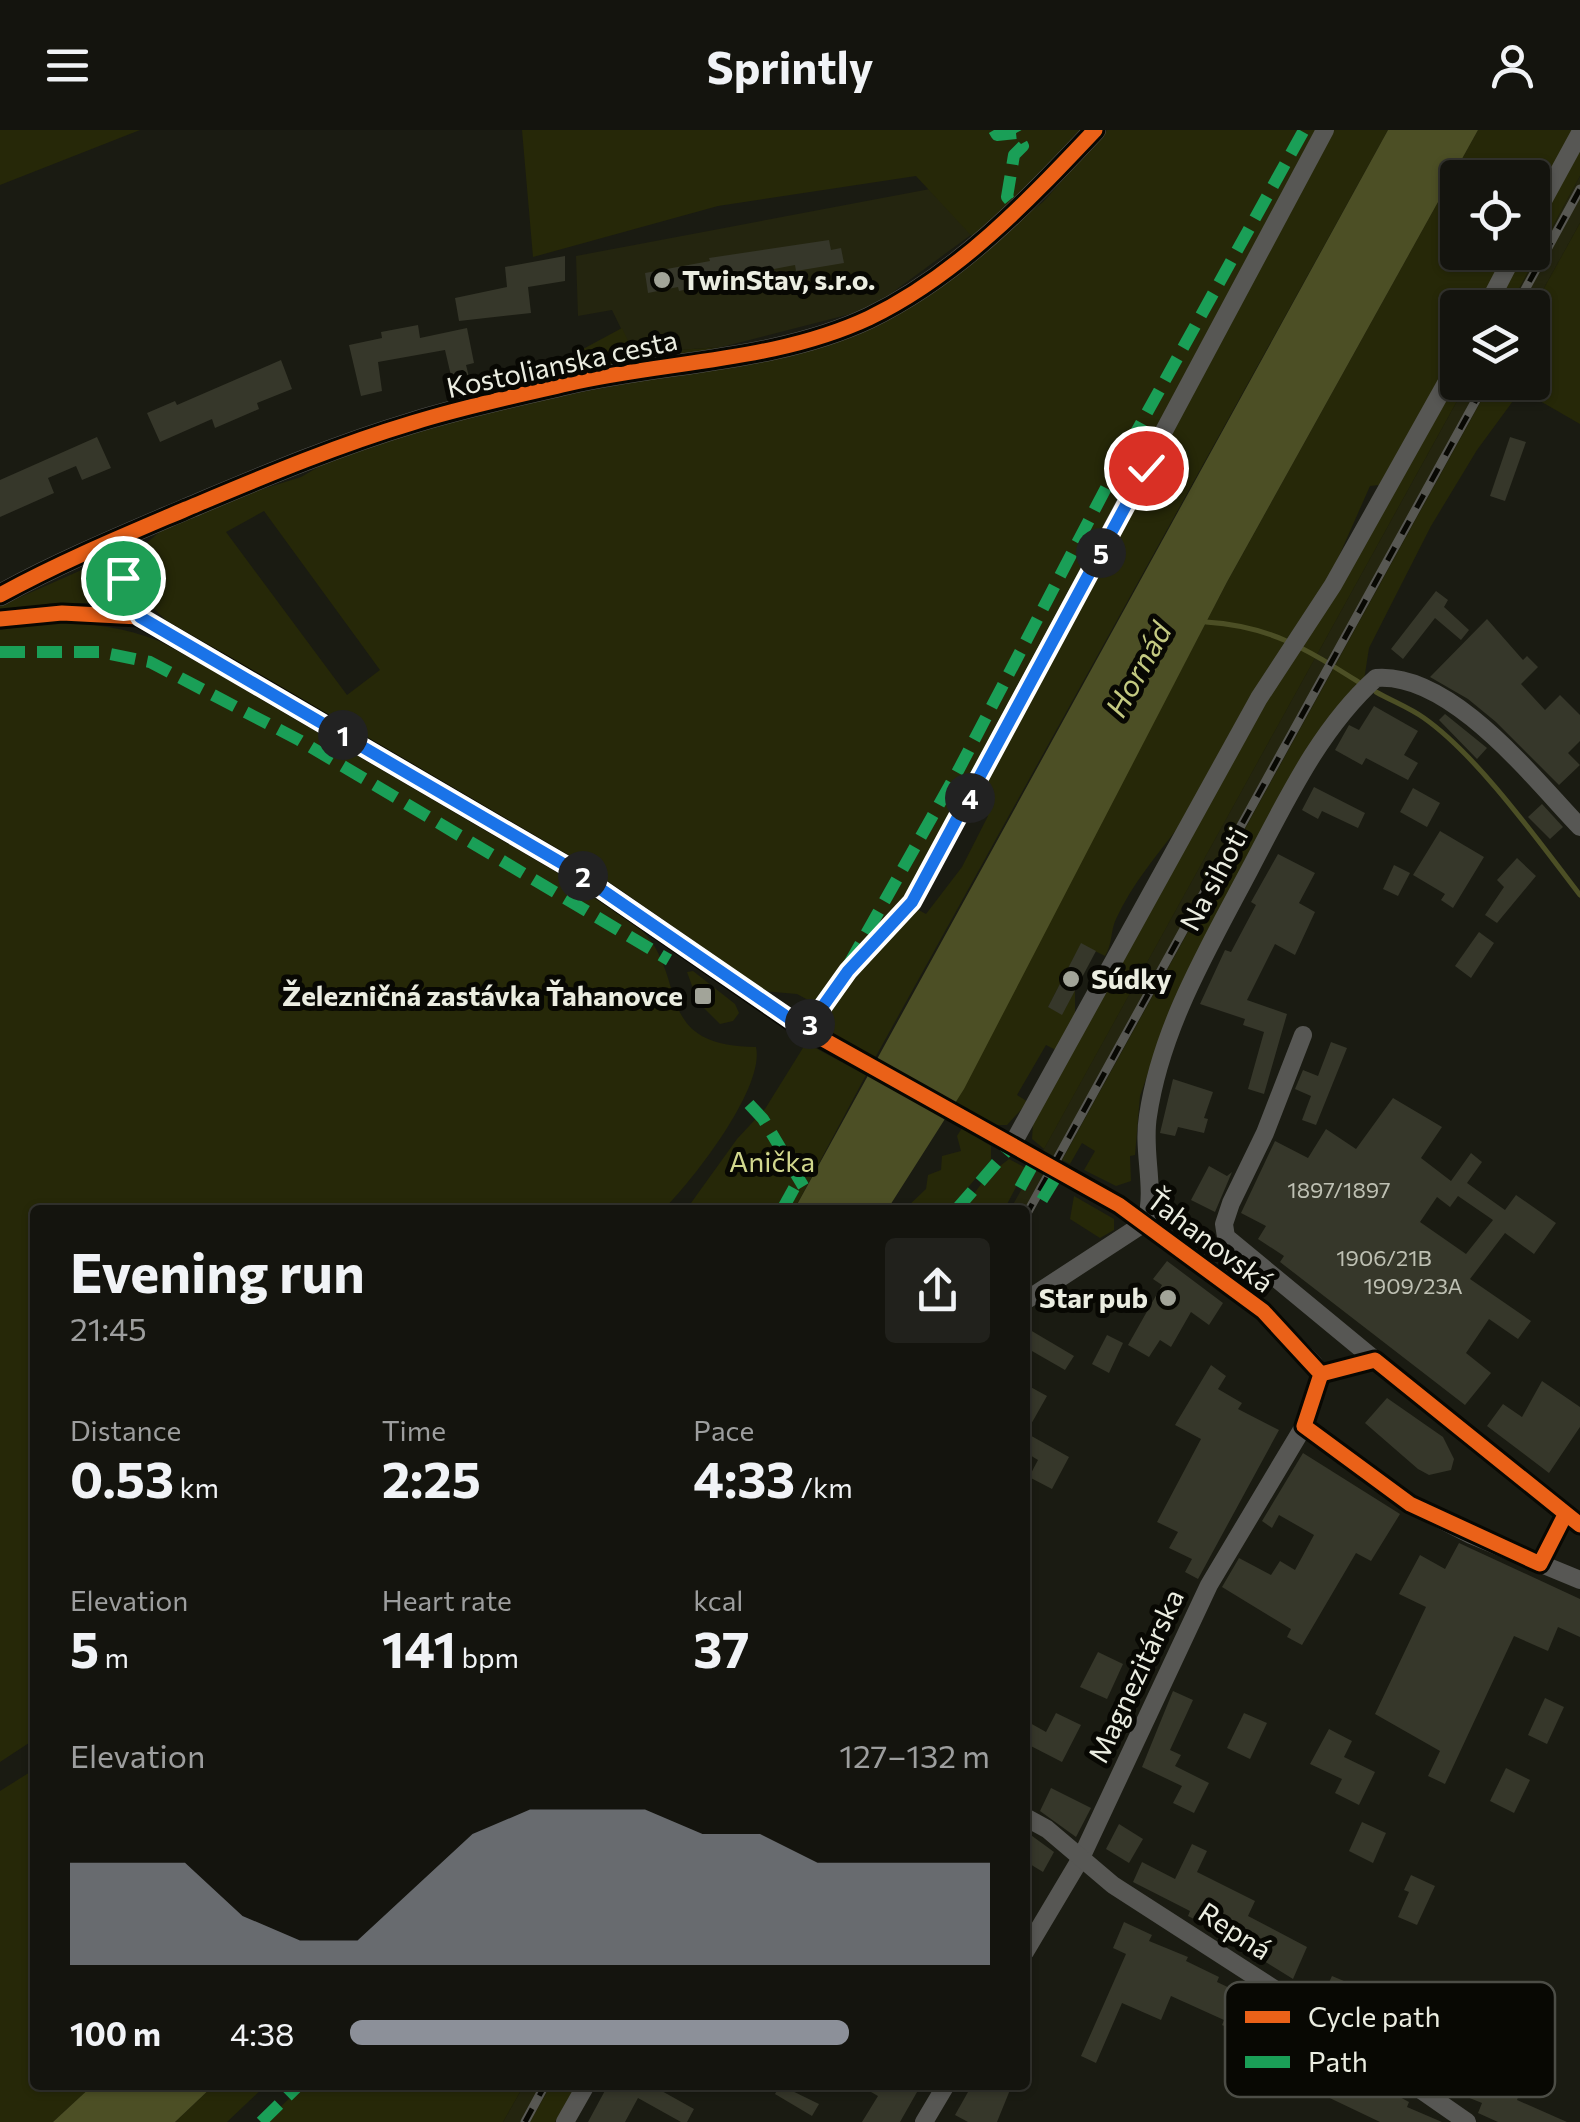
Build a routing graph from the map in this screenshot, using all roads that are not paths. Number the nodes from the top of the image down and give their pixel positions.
1 (1095, 130) edge
2 (1325, 130) edge
3 (1580, 133) edge
4 (1550, 187) edge
5 (1440, 393) edge
6 (134, 531) junction
7 (0, 595) edge
8 (140, 617) junction
9 (0, 619) edge
10 (1580, 827) edge
11 (814, 1034) junction
12 (1303, 1035) dead end
13 (1012, 1146) junction
14 (1146, 1222) junction
15 (1030, 1298) edge
16 (1375, 1360) junction
17 (1321, 1374) junction
18 (1304, 1426) junction
19 (1572, 1520) edge
20 (1540, 1564) junction
21 (1580, 1580) edge
22 (1030, 1819) edge
23 (1081, 1858) junction
24 (1030, 1944) edge
25 (1263, 1982) edge
26 (583, 2090) edge
27 (943, 2090) edge
28 (1431, 2097) edge
29 (565, 2122) edge
30 (924, 2122) edge
31 (1467, 2122) edge

1 - 6 street, Kostolianska cesta
2 - 11 street
3 - 4 street
5 - 13 street
6 - 7 street, Kostolianska cesta
6 - 8 street
8 - 9 street
8 - 11 street, Ťahanovská
10 - 14 street, Na sihoti
11 - 13 street, Ťahanovská
12 - 16 street
13 - 14 street, Ťahanovská
14 - 15 street
14 - 17 street, Ťahanovská
16 - 17 street
16 - 19 street
17 - 18 street
18 - 20 street
18 - 23 street, Magnezitárska
19 - 20 street
20 - 21 street
22 - 23 street, Repná
23 - 24 street, Magnezitárska
23 - 25 street, Repná
26 - 29 street
27 - 30 street
28 - 31 street, Repná

